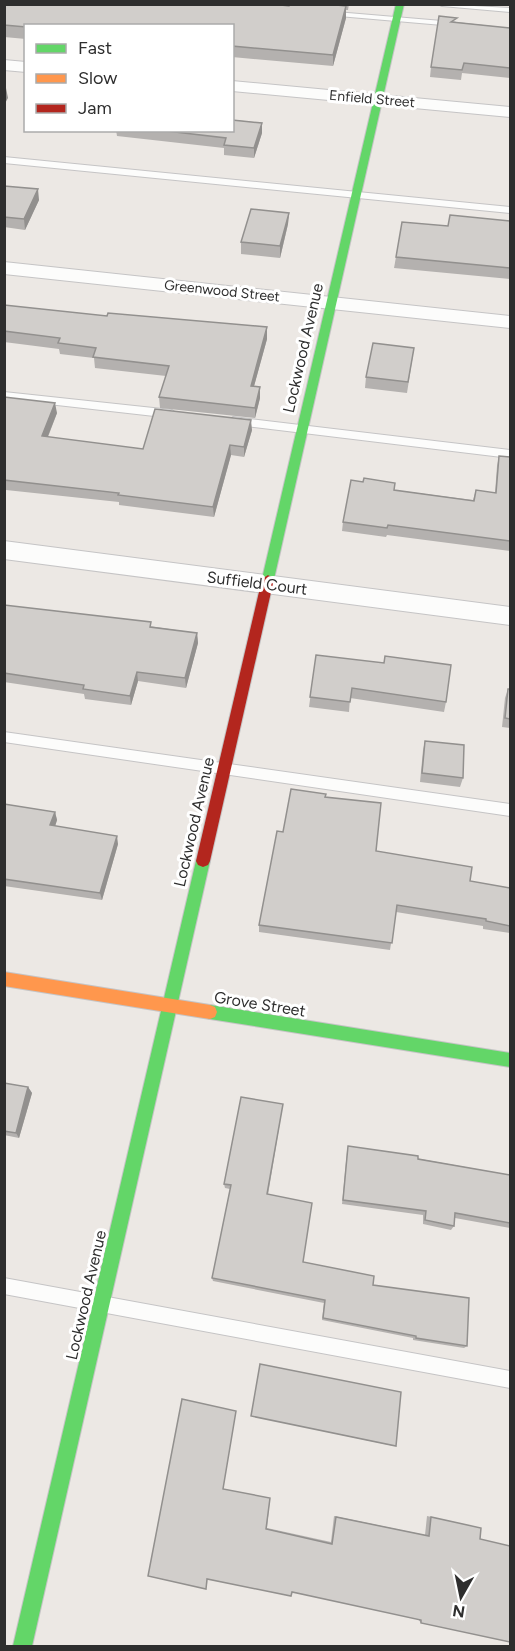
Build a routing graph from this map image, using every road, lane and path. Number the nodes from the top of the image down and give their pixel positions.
1 (442, 4) edge
2 (510, 10) edge
3 (398, 11) edge
4 (313, 12) edge
5 (465, 25) edge
6 (4, 65) edge
7 (24, 67) edge
8 (234, 86) edge
9 (377, 99) junction
10 (510, 112) edge
11 (4, 160) edge
12 (355, 194) junction
13 (510, 210) edge
14 (4, 268) edge
15 (330, 303) junction
16 (510, 322) edge
17 (4, 395) edge
18 (183, 416) edge
19 (218, 420) edge
20 (302, 429) junction
21 (510, 454) edge
22 (4, 550) edge
23 (266, 584) junction
24 (510, 616) edge
25 (4, 737) edge
26 (224, 769) junction
27 (510, 810) edge
28 (4, 979) edge
29 (169, 1006) junction
30 (510, 1060) edge
31 (4, 1286) edge
32 (101, 1304) junction
33 (510, 1380) edge
34 (22, 1647) edge

1 - 2 lane
3 - 4 lane
3 - 5 lane
3 - 9 street, Lockwood Avenue
6 - 7 street
8 - 9 street, Enfield Street
9 - 10 street, Enfield Street
9 - 12 street, Lockwood Avenue
11 - 12 lane
12 - 13 lane
12 - 15 street, Lockwood Avenue
14 - 15 street, Greenwood Street
15 - 16 street, Greenwood Street
15 - 20 street, Lockwood Avenue
17 - 18 lane
19 - 20 lane
20 - 21 lane
20 - 23 street, Lockwood Avenue
22 - 23 street, Suffield Court
23 - 24 street, Suffield Court
23 - 26 street, Lockwood Avenue
25 - 26 lane
26 - 27 lane
26 - 29 street, Lockwood Avenue
28 - 29 street, Grove Street
29 - 30 street, Grove Street
29 - 32 street, Lockwood Avenue
31 - 32 lane
32 - 33 lane
32 - 34 street, Lockwood Avenue

